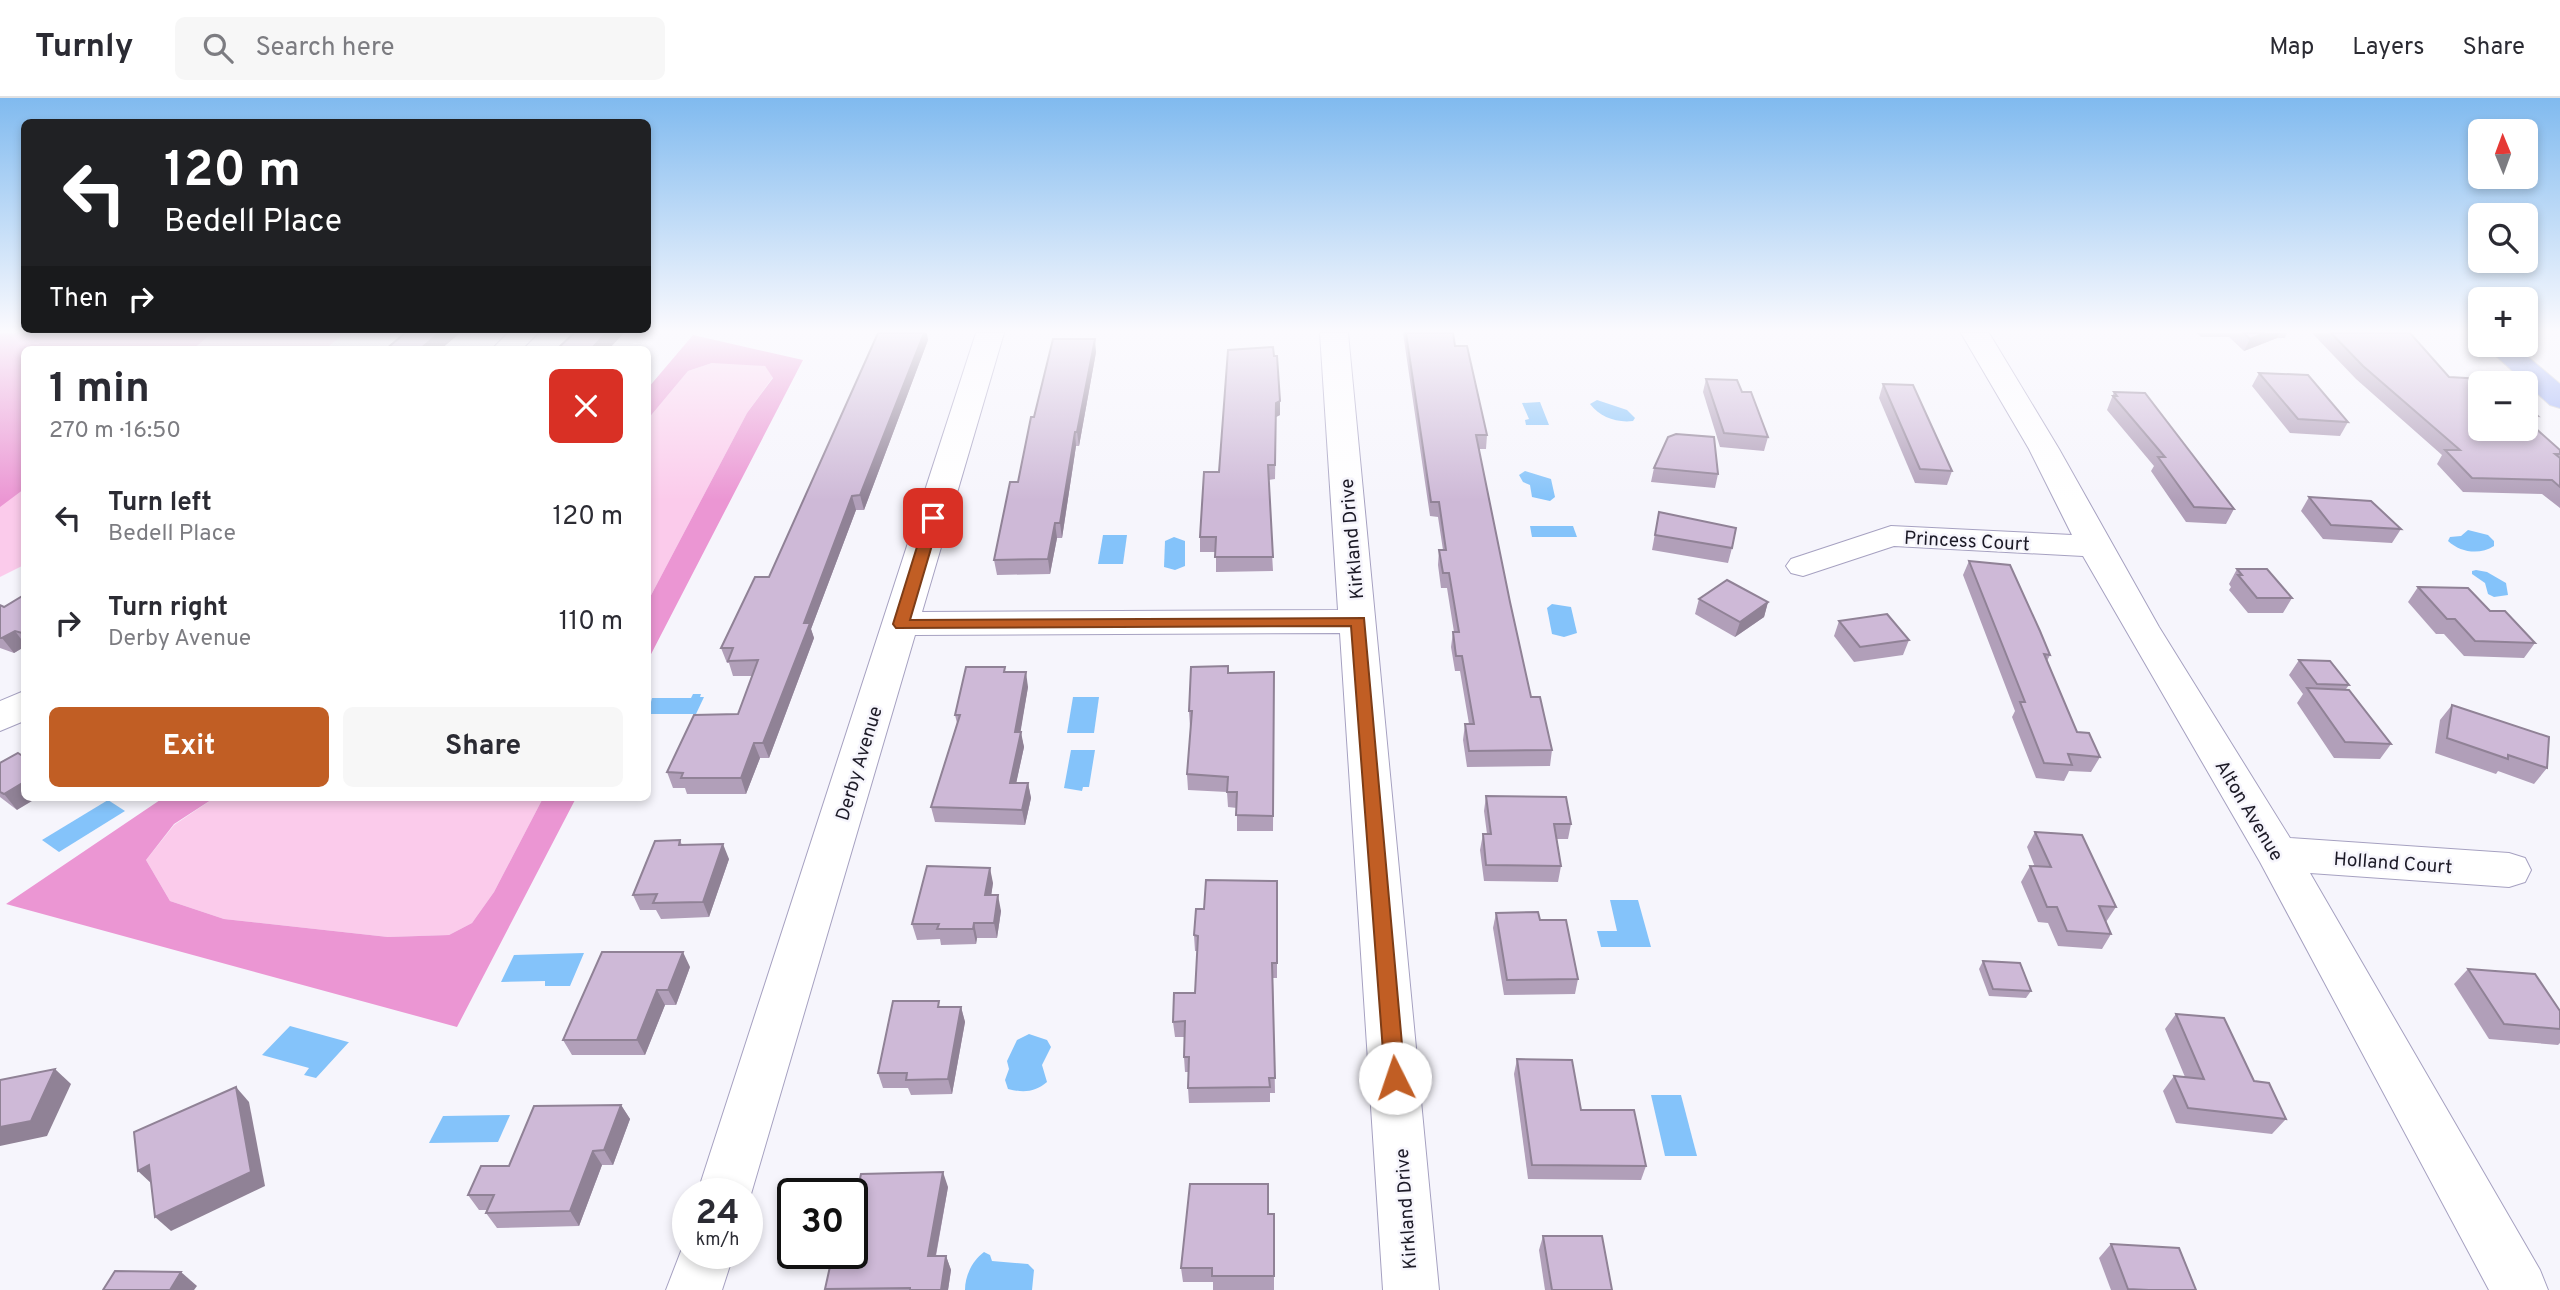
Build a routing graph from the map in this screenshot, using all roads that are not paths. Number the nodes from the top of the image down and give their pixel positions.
1 (973, 389) edge
2 (1339, 389) edge
3 (2008, 389) edge
4 (2095, 546) junction
5 (1803, 566) dead end
6 (1358, 621) junction
7 (901, 624) junction
8 (21, 706) edge
9 (0, 718) edge
10 (2277, 854) junction
11 (2509, 870) dead end
12 (729, 1178) edge
13 (701, 1269) edge
14 (694, 1290) edge
15 (1411, 1290) edge
16 (2520, 1290) edge

1 - 7 street, Derby Avenue
2 - 6 street, Kirkland Drive
3 - 4 street, Alton Avenue
4 - 5 street, Princess Court
4 - 10 street, Alton Avenue
6 - 7 street
6 - 15 street, Kirkland Drive
7 - 12 street, Derby Avenue
8 - 9 street
10 - 11 street, Holland Court
10 - 16 street, Alton Avenue
13 - 14 street

